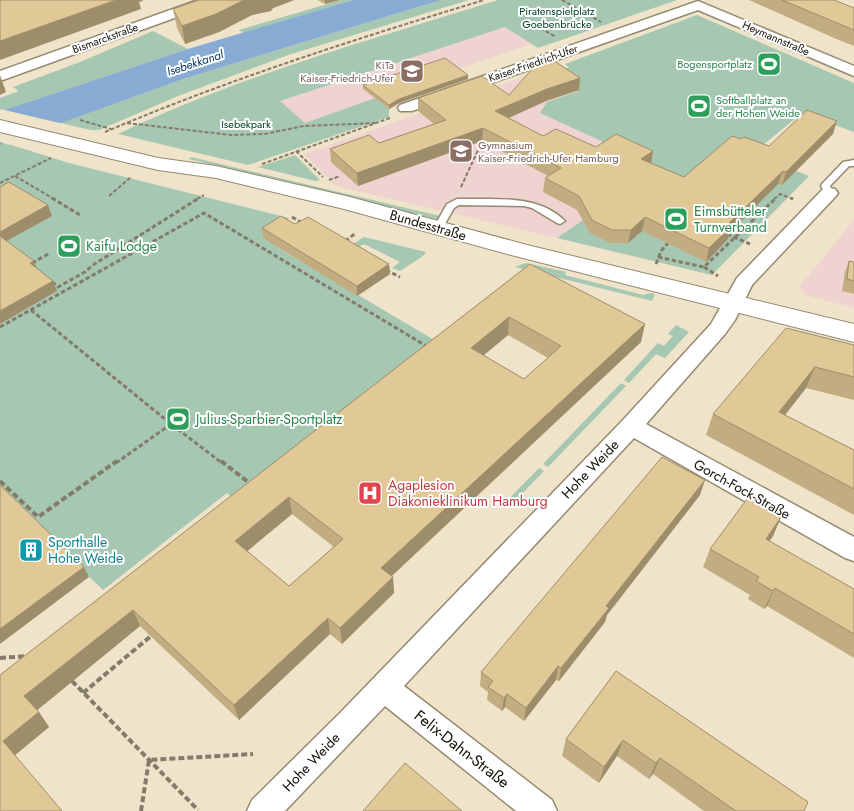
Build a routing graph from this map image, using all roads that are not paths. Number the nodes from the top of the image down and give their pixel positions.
1 (211, 0) edge
2 (189, 3) edge
3 (698, 3) edge
4 (854, 71) edge
5 (0, 76) edge
6 (406, 108) road end
7 (0, 126) edge
8 (854, 163) edge
9 (829, 193) joint
10 (560, 221) dead end
11 (439, 227) junction
12 (733, 303) junction
13 (854, 333) edge
14 (631, 426) junction
15 (854, 550) edge
16 (383, 687) junction
17 (263, 811) edge
18 (541, 811) edge

1 - 2 street, Bismarckstraße
2 - 5 street, Bismarckstraße
3 - 4 street, Heymannstraße
3 - 6 street, Kaiser-Friedrich-Ufer
7 - 11 street, Bundesstraße
8 - 9 lane, Hohe Weide
9 - 12 street, Hohe Weide
10 - 11 lane
11 - 12 street, Bundesstraße
12 - 13 street, Bundesstraße
12 - 14 street, Hohe Weide
14 - 15 street, Gorch-Fock-Straße
14 - 16 street, Hohe Weide
16 - 17 street, Hohe Weide
16 - 18 street, Felix-Dahn-Straße

